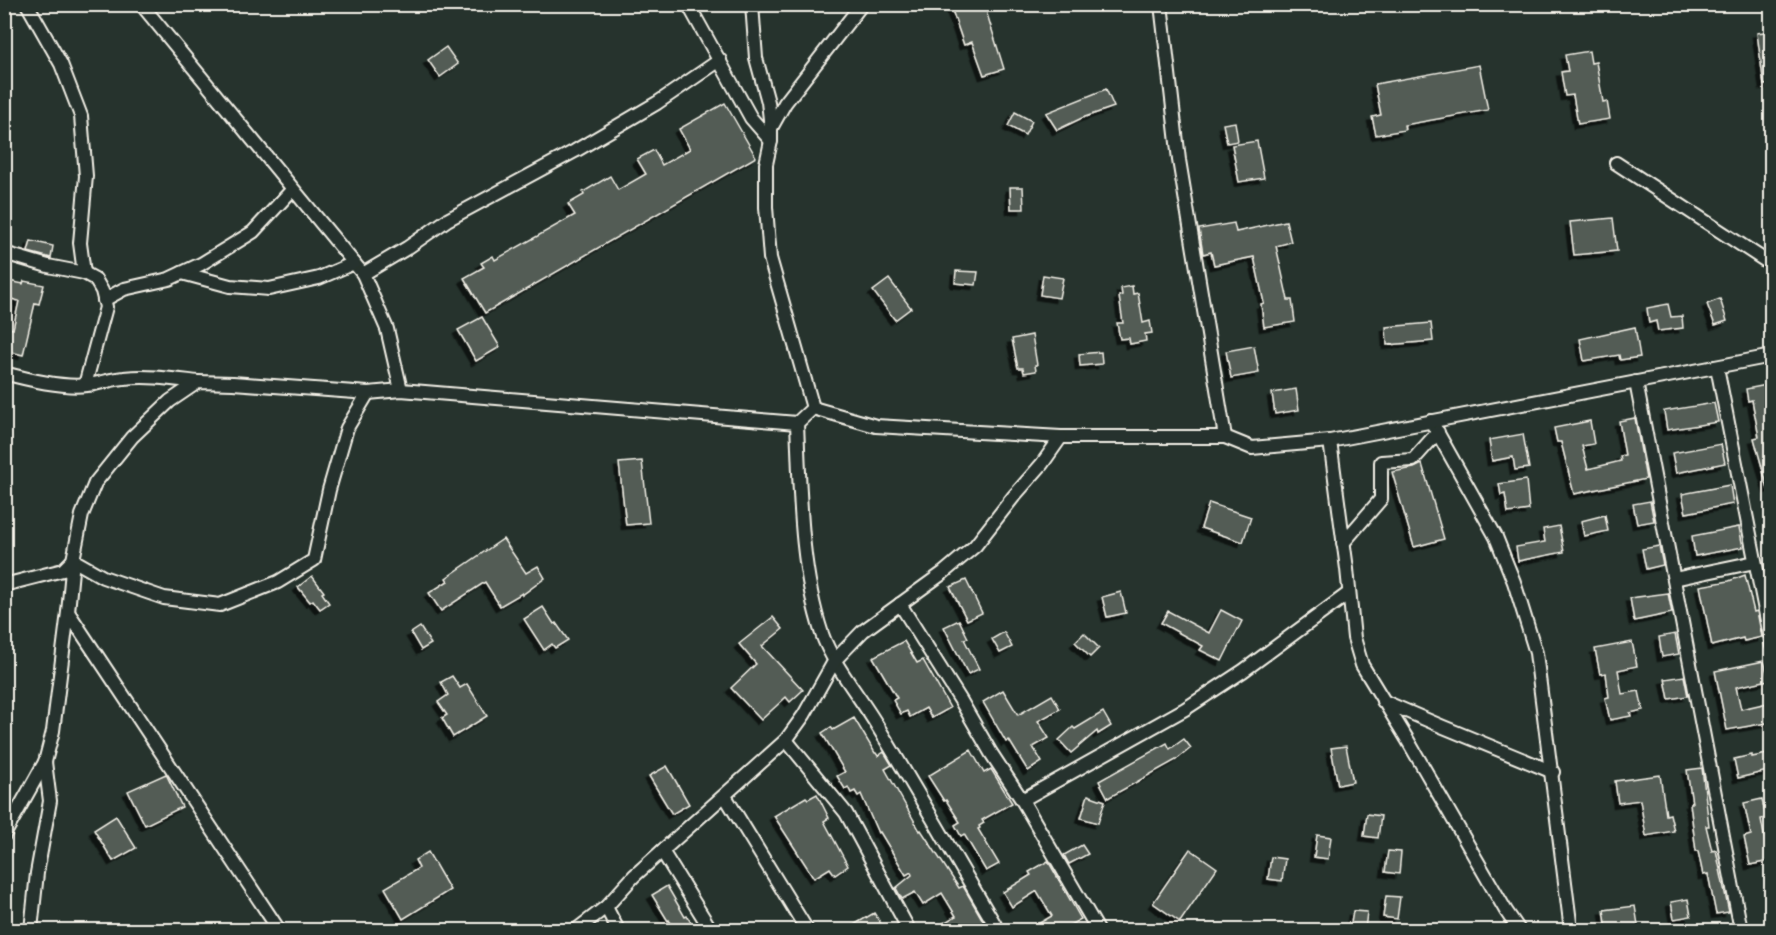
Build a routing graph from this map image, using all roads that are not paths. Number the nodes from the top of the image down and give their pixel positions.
1 (27, 4) edge
2 (141, 4) edge
3 (688, 4) edge
4 (862, 4) edge
5 (1161, 4) edge
6 (754, 7) edge
7 (720, 60) junction
8 (771, 128) junction
9 (771, 141) junction
10 (1616, 163) dead end
11 (292, 190) junction
12 (4, 253) edge
13 (354, 263) junction
14 (1772, 265) edge
15 (84, 273) junction
16 (182, 273) junction
17 (363, 274) junction
18 (104, 300) junction
19 (1772, 356) edge
20 (1717, 367) junction
21 (4, 373) edge
22 (198, 382) junction
23 (1636, 382) junction
24 (85, 386) junction
25 (400, 390) junction
26 (368, 393) junction
27 (813, 408) junction
28 (1431, 421) junction
29 (797, 423) junction
30 (1438, 432) junction
31 (1061, 437) junction
32 (1225, 437) junction
33 (1330, 441) junction
34 (1343, 543) junction
35 (73, 560) junction
36 (1755, 562) junction
37 (4, 578) edge
38 (1674, 579) junction
39 (21, 581) junction
40 (4, 585) edge
41 (1349, 593) junction
42 (900, 604) junction
43 (68, 612) junction
44 (1772, 646) edge
45 (835, 660) junction
46 (1382, 700) junction
47 (786, 740) junction
48 (45, 762) junction
49 (1552, 772) junction
50 (725, 796) junction
51 (1022, 800) junction
52 (4, 835) edge
53 (662, 851) junction
54 (606, 907) junction
55 (31, 930) edge
56 (279, 930) edge
57 (576, 930) edge
58 (618, 930) edge
59 (711, 930) edge
60 (807, 930) edge
61 (909, 930) edge
62 (998, 930) edge
63 (1098, 930) edge
64 (1519, 930) edge
65 (1571, 930) edge
66 (1741, 930) edge

1 - 15 street
2 - 11 street
3 - 7 street
4 - 8 street
5 - 32 street
6 - 8 street
7 - 9 street
7 - 17 street
8 - 9 street
9 - 27 street
10 - 14 street
11 - 13 street
11 - 16 street
12 - 15 street
13 - 16 street
13 - 17 street
15 - 18 street
16 - 18 street
17 - 25 street
18 - 24 street
19 - 20 street
20 - 23 street
20 - 36 street
21 - 24 street
22 - 24 street
22 - 26 street
22 - 35 street
23 - 28 street
23 - 38 street
25 - 26 street
25 - 29 street
26 - 35 street
27 - 29 street
27 - 31 street
28 - 30 street
28 - 33 street
29 - 45 street
30 - 34 street
30 - 49 street
31 - 32 street
31 - 42 street
32 - 33 street
33 - 34 street
34 - 41 street
35 - 39 street
35 - 43 street
36 - 38 street
36 - 44 street
37 - 39 street
38 - 66 street
39 - 40 street
41 - 46 street
41 - 51 street
42 - 45 street
42 - 51 street
43 - 48 street
43 - 56 street
45 - 47 street
45 - 62 street
46 - 49 street
46 - 64 street
47 - 50 street
47 - 61 street
48 - 52 street
48 - 55 street
49 - 65 street
50 - 53 street
50 - 60 street
51 - 63 street
53 - 54 street
53 - 59 street
54 - 57 street
54 - 58 street

